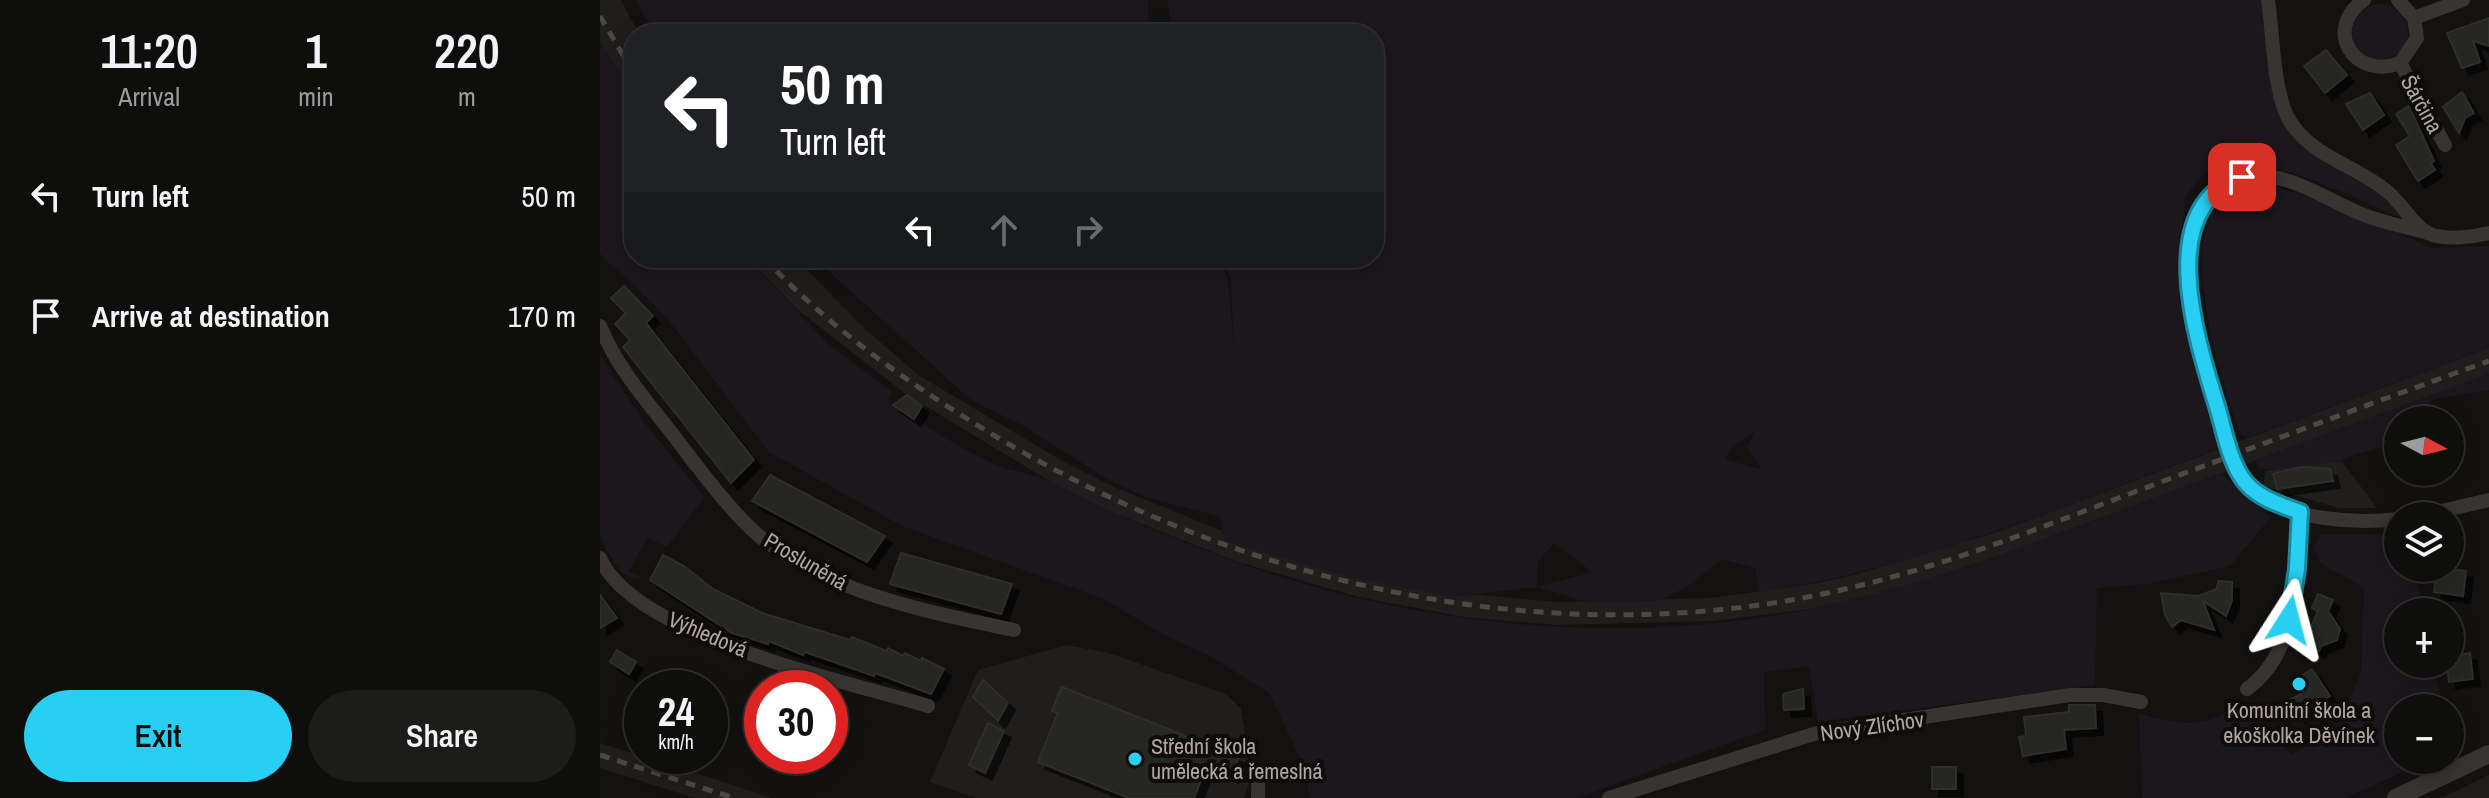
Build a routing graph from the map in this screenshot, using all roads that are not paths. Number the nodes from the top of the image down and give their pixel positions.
1 (2268, 0) edge
2 (2364, 0) edge
3 (2398, 0) edge
4 (2463, 0) edge
5 (2414, 18) junction
6 (2400, 63) junction
7 (2445, 145) dead end
8 (2428, 233) junction
9 (2489, 233) edge
10 (600, 326) edge
11 (2489, 500) edge
12 (2464, 506) edge
13 (2300, 512) junction
14 (2384, 519) edge
15 (600, 558) edge
16 (1014, 630) dead end
17 (2247, 689) dead end
18 (2141, 702) dead end
19 (928, 706) dead end
20 (2489, 754) edge
21 (1258, 774) dead end
22 (1258, 798) edge
23 (1609, 798) edge
24 (2396, 798) edge

1 - 8 street
2 - 6 street
3 - 5 street
4 - 5 street
5 - 6 street
6 - 7 street, Šárčina
8 - 9 street
8 - 13 street
10 - 16 street, Prosluněná
11 - 12 street
13 - 14 street
13 - 17 street
15 - 19 street, Výhledová
18 - 23 street, Nový Zlíchov
20 - 24 street
21 - 22 street

